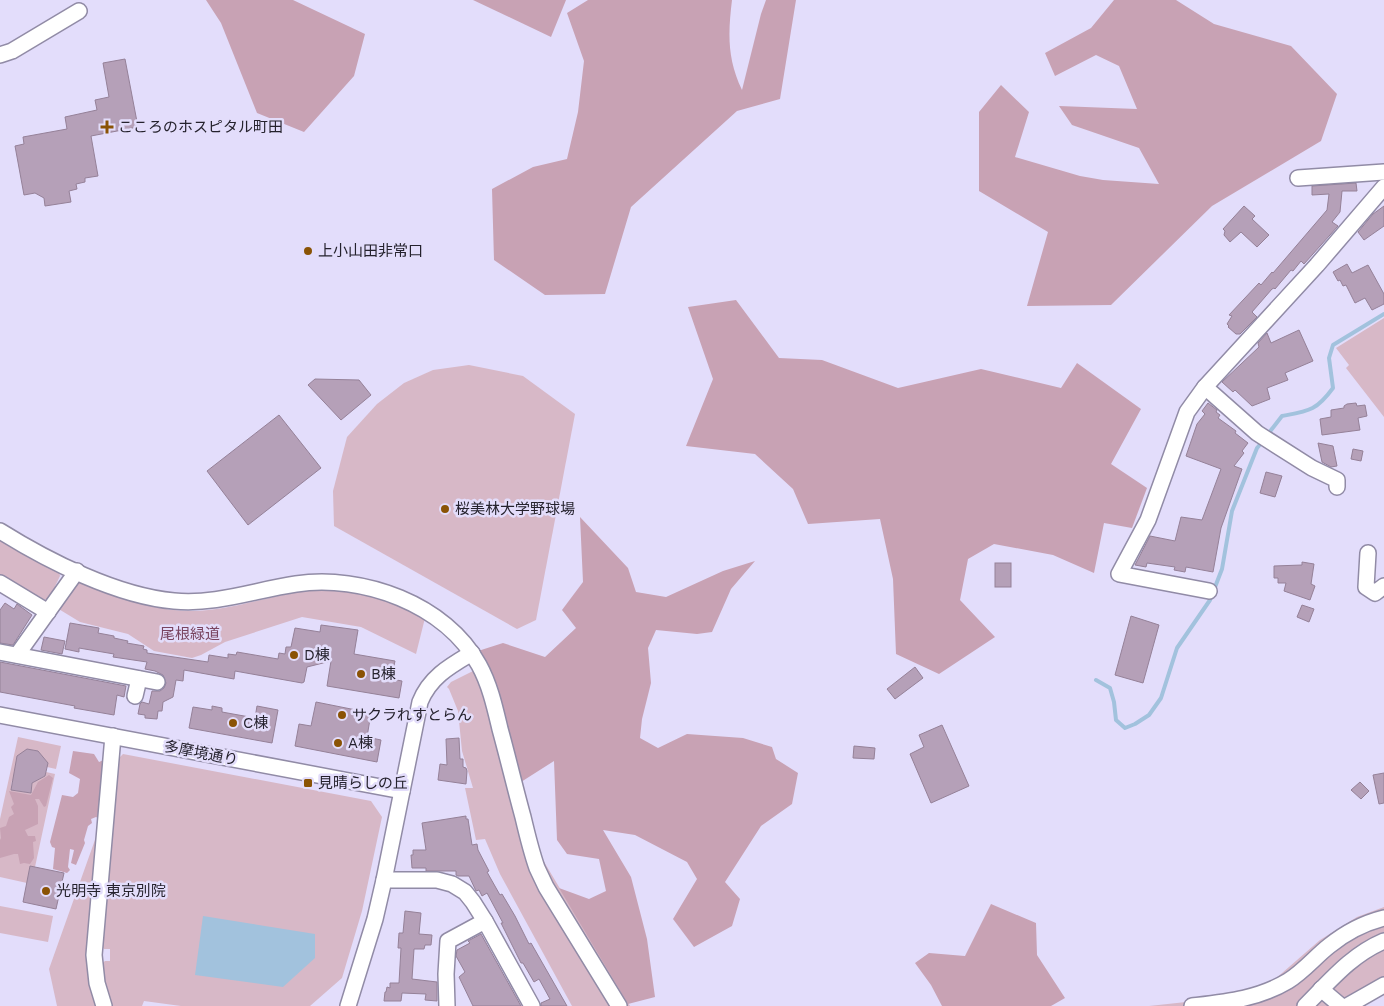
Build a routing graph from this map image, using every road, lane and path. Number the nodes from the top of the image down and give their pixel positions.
1 (79, 11) dead end
2 (0, 56) edge
3 (1384, 172) edge
4 (1298, 178) dead end
5 (1384, 186) edge
6 (1205, 387) junction
7 (1336, 487) dead end
8 (0, 531) edge
9 (1368, 553) dead end
10 (77, 571) junction
11 (0, 583) edge
12 (1384, 586) edge
13 (1209, 591) dead end
14 (48, 612) junction
15 (0, 652) edge
16 (472, 653) junction
17 (17, 655) junction
18 (139, 678) junction
19 (157, 682) dead end
20 (136, 696) dead end
21 (0, 715) edge
22 (113, 736) junction
23 (402, 791) junction
24 (384, 880) junction
25 (1384, 918) edge
26 (485, 921) junction
27 (1384, 941) edge
28 (1384, 985) edge
29 (1322, 988) junction
30 (104, 1006) edge
31 (348, 1006) edge
32 (447, 1006) edge
33 (532, 1006) edge
34 (620, 1006) edge
35 (1192, 1006) edge
36 (1305, 1006) edge
37 (1341, 1006) edge
38 (1347, 1006) edge

1 - 2 street
3 - 4 street
5 - 6 street
6 - 7 street
6 - 13 street
8 - 10 street
9 - 12 street
10 - 14 street
10 - 16 street
11 - 14 street
14 - 17 street
15 - 17 street
16 - 23 street
16 - 34 street
17 - 18 street
18 - 19 street
18 - 20 street
21 - 22 street, 多摩境通り
22 - 23 street, 多摩境通り
22 - 30 street
23 - 24 street
24 - 26 street
24 - 31 street
25 - 35 street
26 - 32 street
26 - 33 street
27 - 29 street
28 - 38 street
29 - 36 street
29 - 37 street

